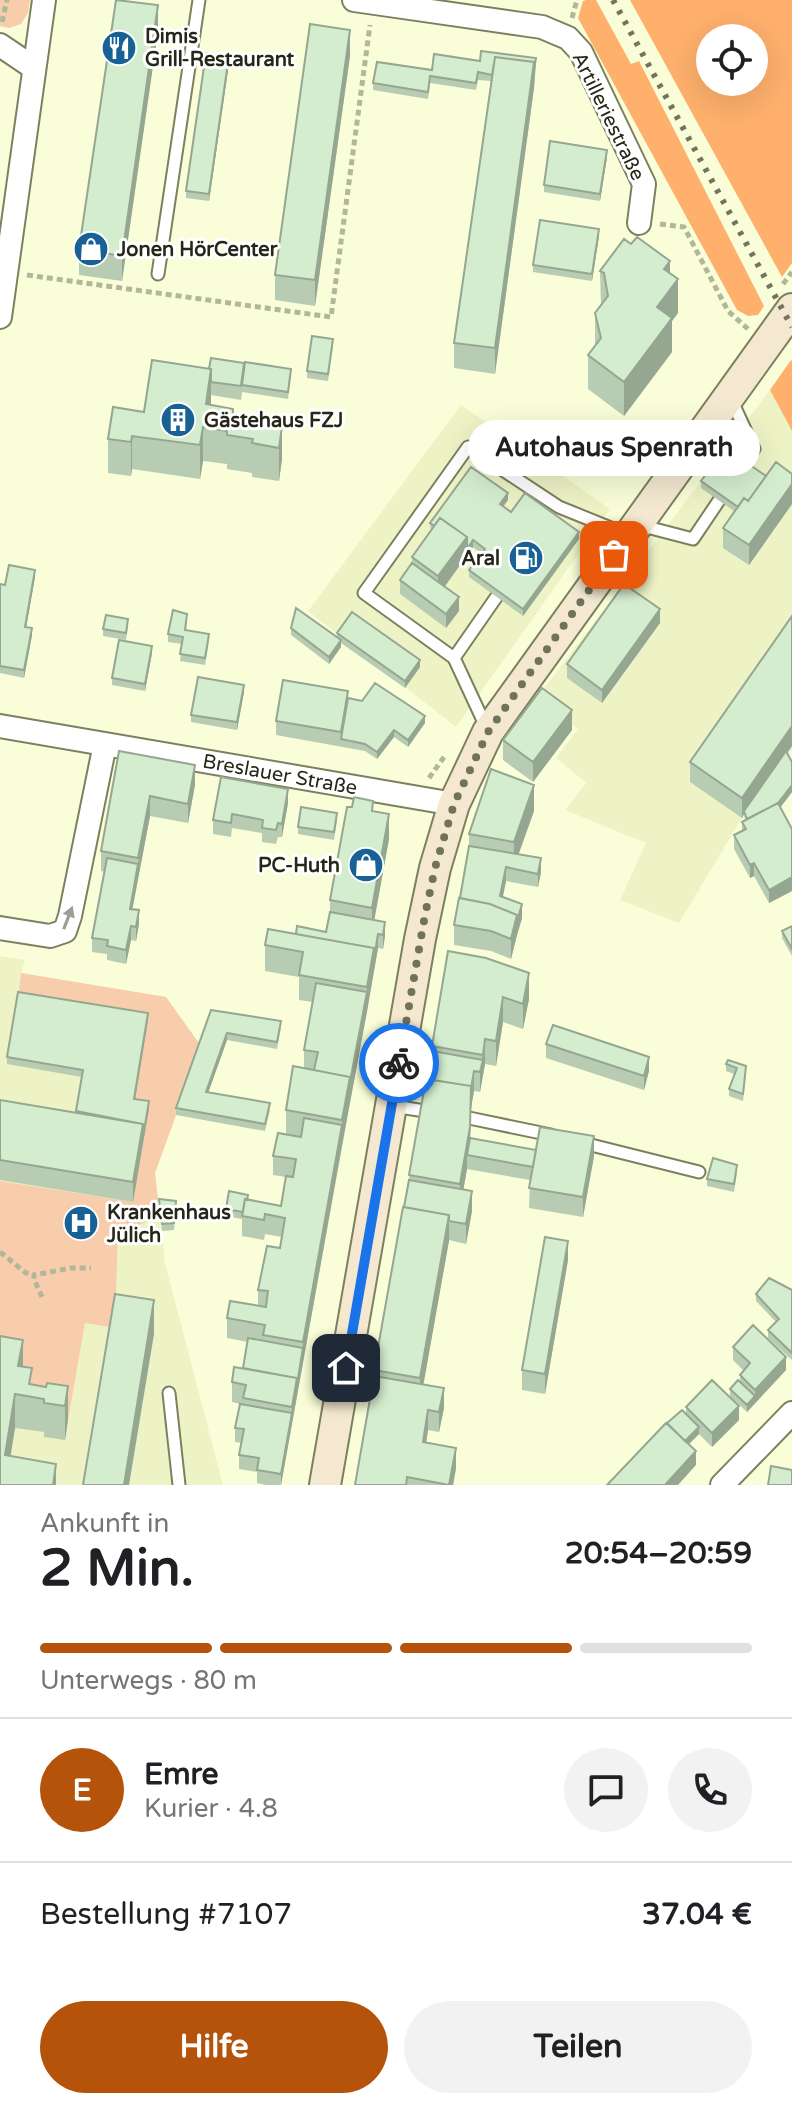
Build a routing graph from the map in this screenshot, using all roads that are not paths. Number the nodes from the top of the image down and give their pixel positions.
1 (44, 0) edge
2 (199, 0) edge
3 (364, 1) edge
4 (0, 45) edge
5 (34, 68) junction
6 (639, 223) road end
7 (158, 274) dead end
8 (792, 309) edge
9 (0, 317) edge
10 (729, 395) junction
11 (559, 507) junction
12 (551, 519) edge
13 (632, 530) junction
14 (515, 570) edge
15 (454, 658) junction
16 (0, 726) edge
17 (488, 732) junction
18 (105, 744) junction
19 (454, 804) junction
20 (0, 928) edge
21 (392, 1106) junction
22 (425, 1111) edge
23 (469, 1118) edge
24 (699, 1172) dead end
25 (169, 1393) dead end
26 (792, 1413) edge
27 (179, 1485) edge
28 (325, 1485) edge
29 (722, 1485) edge

1 - 5 street
2 - 7 lane
3 - 6 street, Artilleriestraße
4 - 5 street
5 - 9 street
8 - 10 main road
10 - 13 main road
10 - 13 lane
11 - 12 lane
11 - 13 lane
11 - 15 lane
13 - 17 main road
14 - 15 lane
15 - 17 lane
16 - 18 street, Breslauer Straße
17 - 19 main road
18 - 19 street, Breslauer Straße
20 -> 18 street
19 - 21 main road
21 - 22 lane
21 - 28 main road
23 - 24 lane
25 - 27 lane
26 - 29 street

